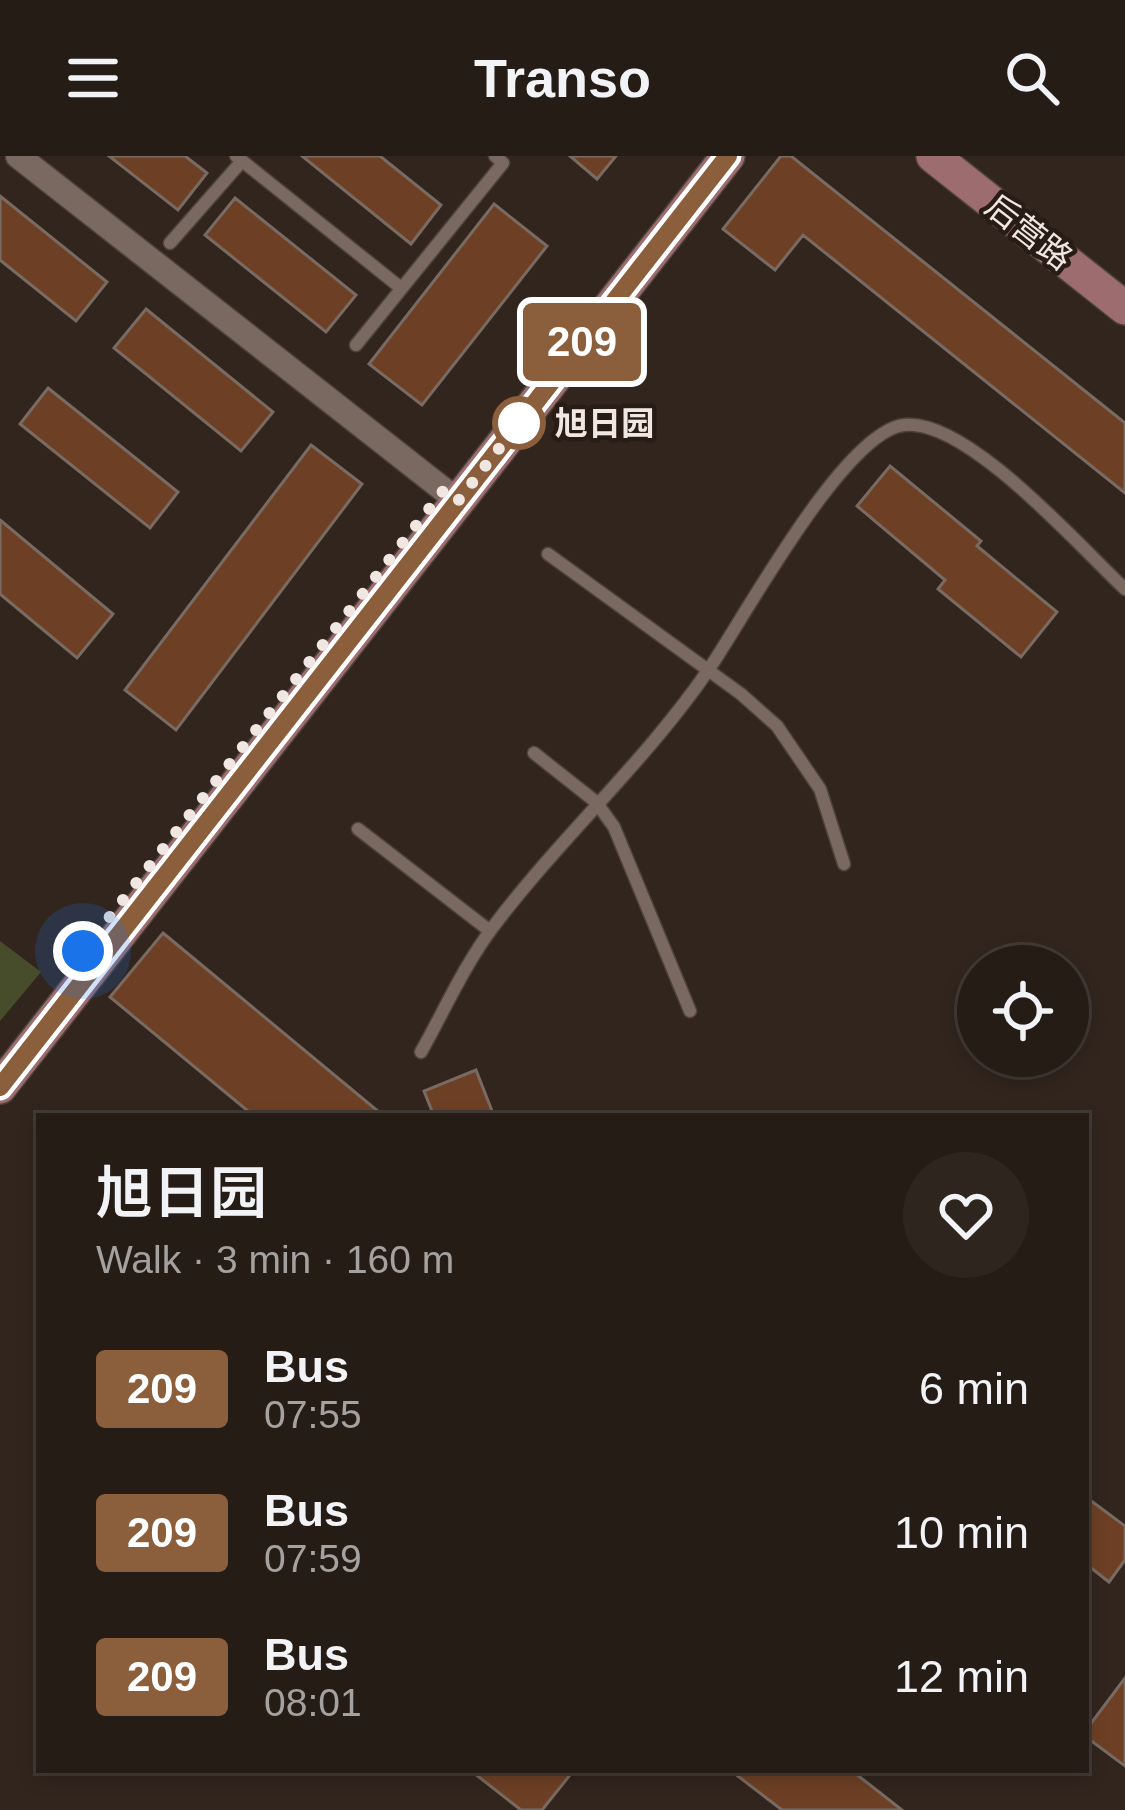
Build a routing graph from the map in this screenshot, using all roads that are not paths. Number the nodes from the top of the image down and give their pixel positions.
1 (18, 156) edge
2 (495, 156) edge
3 (704, 156) edge
4 (728, 156) edge
5 (933, 156) edge
6 (239, 158) edge
7 (170, 243) dead end
8 (401, 288) junction
9 (1125, 308) edge
10 (356, 345) dead end
11 (451, 495) junction
12 (548, 554) dead end
13 (1125, 589) edge
14 (708, 670) junction
15 (534, 753) dead end
16 (596, 802) junction
17 (358, 830) dead end
18 (844, 864) dead end
19 (490, 931) junction
20 (690, 1011) dead end
21 (421, 1052) dead end
22 (0, 1058) edge
23 (0, 1087) edge

1 - 11 street
2 - 8 lane
3 - 11 street
4 - 11 street
5 - 9 street, 后营路
6 - 7 lane
6 - 8 lane
8 - 10 lane
11 - 22 street
11 - 23 street
12 - 14 lane
13 - 14 lane
14 - 16 lane
14 - 18 lane
15 - 16 lane
16 - 19 lane
16 - 20 lane
17 - 19 lane
19 - 21 lane

